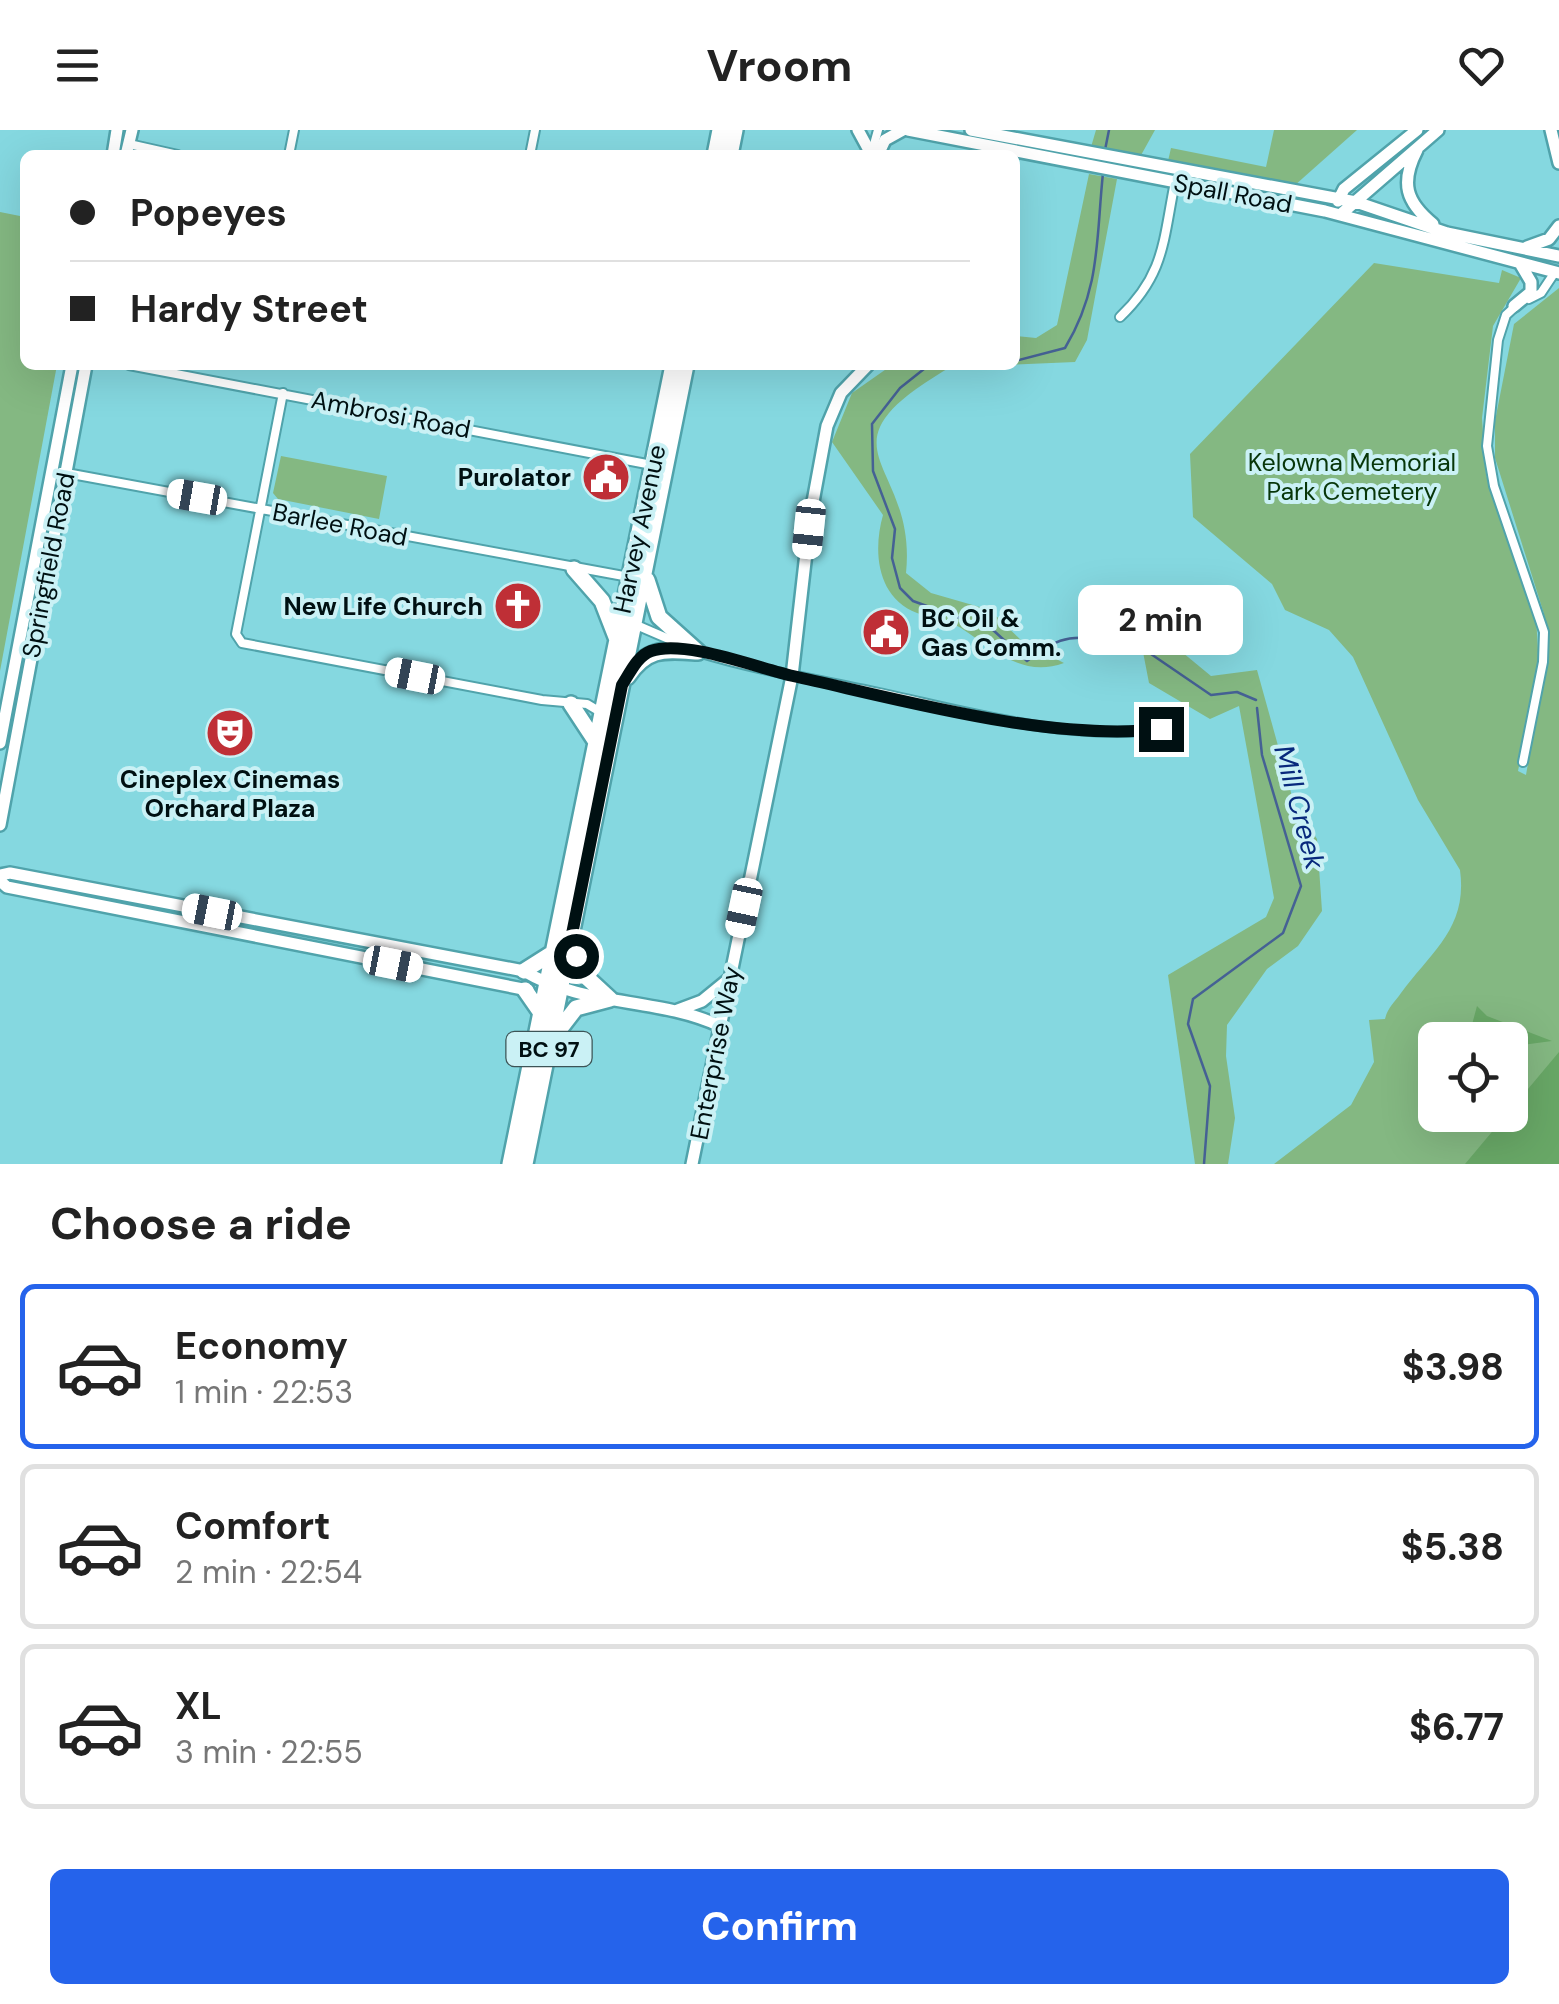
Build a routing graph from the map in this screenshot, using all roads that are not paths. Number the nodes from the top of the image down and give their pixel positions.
1 (132, 130) edge
2 (905, 130) edge
3 (971, 130) edge
4 (1417, 130) edge
5 (1438, 130) edge
6 (1551, 130) edge
7 (115, 142) edge
8 (998, 147) edge
9 (1419, 147) junction
10 (128, 150) edge
11 (878, 150) edge
12 (1020, 150) edge
13 (1559, 163) edge
14 (1112, 165) junction
15 (1175, 182) junction
16 (1338, 199) junction
17 (1356, 202) junction
18 (1340, 216) junction
19 (1559, 226) edge
20 (1447, 233) junction
21 (1520, 248) junction
22 (1521, 264) junction
23 (1558, 267) edge
24 (1514, 306) junction
25 (1120, 317) dead end
26 (71, 370) edge
27 (85, 370) edge
28 (156, 370) edge
29 (672, 370) edge
30 (685, 370) edge
31 (859, 370) edge
32 (283, 393) junction
33 (652, 465) junction
34 (58, 472) junction
35 (661, 494) junction
36 (260, 508) junction
37 (574, 570) junction
38 (645, 572) junction
39 (627, 585) junction
40 (634, 624) junction
41 (616, 638) junction
42 (698, 652) junction
43 (792, 676) junction
44 (622, 685) junction
45 (571, 704) junction
46 (602, 712) junction
47 (1161, 729) dead end
48 (0, 743) edge
49 (603, 745) junction
50 (1523, 762) dead end
51 (0, 825) edge
52 (0, 878) edge
53 (572, 934) junction
54 (554, 952) junction
55 (524, 971) junction
56 (730, 979) junction
57 (554, 987) junction
58 (525, 990) junction
59 (610, 999) junction
60 (675, 1010) junction
61 (541, 1013) junction
62 (720, 1026) junction
63 (548, 1052) junction
64 (510, 1164) edge
65 (525, 1164) edge
66 (692, 1164) edge

1 - 10 main road
2 - 8 main road, Spall Road
2 - 11 main road
3 - 8 main road, Spall Road
4 - 16 main road
5 - 9 main road
6 - 13 main road
7 - 10 street
9 - 17 main road
9 - 20 main road
12 - 14 main road, Spall Road
14 - 15 main road, Spall Road
14 - 16 main road, Spall Road
15 - 18 main road, Spall Road
15 - 25 street
16 - 17 main road, Spall Road
16 - 18 main road
17 - 18 main road
17 - 20 main road, Spall Road
18 - 22 main road, Spall Road
19 - 21 main road
20 - 21 main road, Spall Road
21 - 23 main road, Spall Road
22 - 23 main road, Spall Road
22 - 24 main road
23 - 24 street
24 - 50 street
26 - 34 main road, Springfield Road
27 - 34 main road, Springfield Road
28 - 32 street, Ambrosi Road
29 - 33 highway, Harvey Avenue
30 - 35 highway, Harvey Avenue / BC 97
31 - 43 main road, Enterprise Way
32 - 33 street, Ambrosi Road
32 - 36 street
33 - 35 highway
33 - 39 highway, Harvey Avenue
34 - 36 street, Barlee Road
34 - 48 main road, Springfield Road
34 - 51 main road, Springfield Road
35 - 38 highway, Harvey Avenue / BC 97
36 - 37 street, Barlee Road
36 - 45 street
37 - 39 street, Barlee Road
37 - 41 highway
38 - 40 highway, Harvey Avenue / BC 97
38 - 42 highway
39 - 40 highway
39 - 41 highway, Harvey Avenue
40 - 42 street
40 - 44 highway, Harvey Avenue / BC 97
41 - 46 highway, Harvey Avenue
42 - 43 street
42 - 44 highway
43 - 47 street
43 - 56 main road, Enterprise Way
44 - 49 highway, Harvey Avenue / BC 97
45 - 46 street
45 - 49 highway
46 - 49 highway
49 - 53 highway, Harvey Avenue / BC 97
49 - 54 highway, Harvey Avenue / BC 97
52 - 55 main road
52 - 58 main road
53 - 57 highway, Harvey Avenue / BC 97
53 - 59 highway
54 - 55 highway
54 - 57 highway, Harvey Avenue / BC 97
55 - 57 main road
56 - 60 main road
56 - 62 main road, Enterprise Way
57 - 58 main road
57 - 59 main road
57 - 61 highway, Harvey Avenue / BC 97
57 - 63 highway, Harvey Avenue / BC 97
58 - 61 highway
59 - 60 main road
59 - 63 highway
60 - 62 main road
61 - 64 highway, Harvey Avenue / BC 97
62 - 66 main road, Enterprise Way
63 - 65 highway, Harvey Avenue / BC 97

